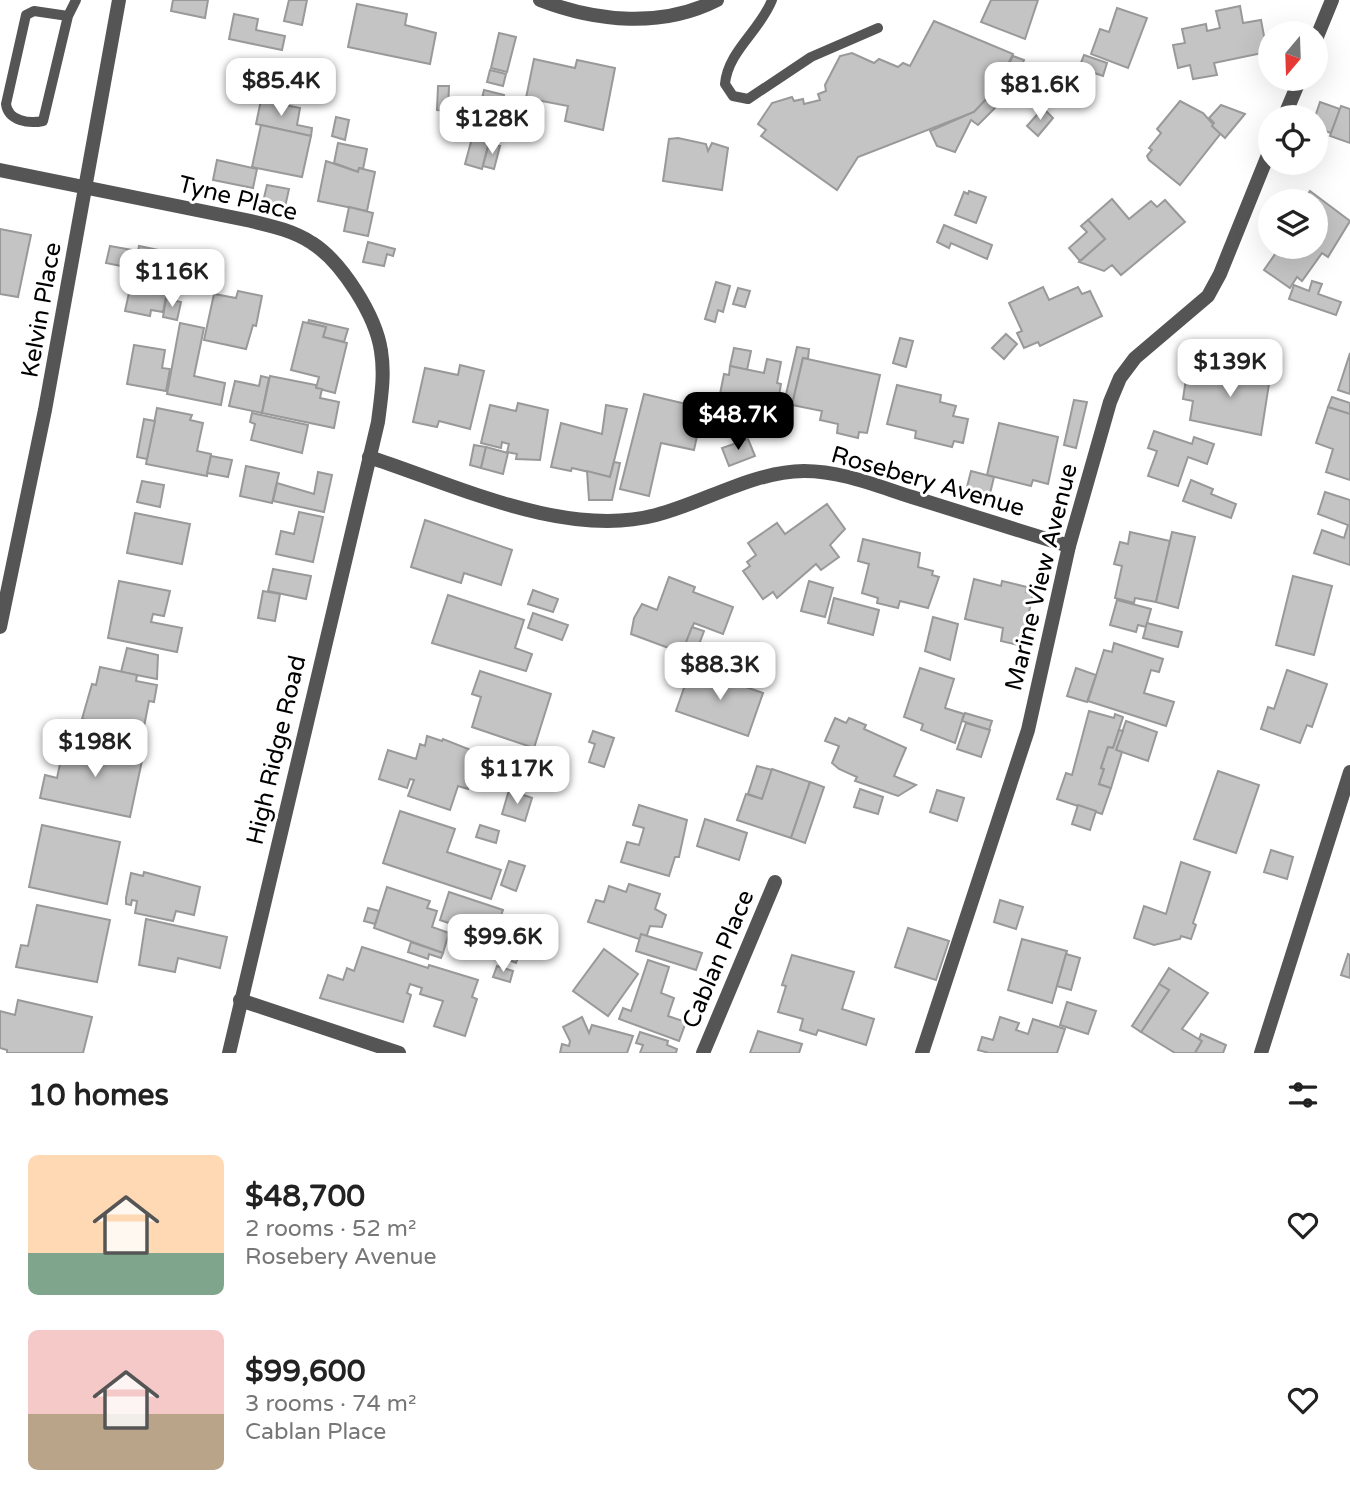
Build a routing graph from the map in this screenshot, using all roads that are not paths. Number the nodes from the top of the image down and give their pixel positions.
1 (76, 0) edge
2 (119, 0) edge
3 (540, 0) edge
4 (717, 0) edge
5 (772, 0) edge
6 (1332, 0) edge
7 (68, 16) junction
8 (1323, 21) edge
9 (878, 28) dead end
10 (0, 170) edge
11 (1260, 175) edge
12 (86, 187) junction
13 (369, 457) junction
14 (1069, 546) junction
15 (0, 627) edge
16 (1350, 772) edge
17 (775, 882) dead end
18 (240, 1000) junction
19 (229, 1053) edge
20 (399, 1053) edge
21 (703, 1053) edge
22 (922, 1053) edge
23 (1261, 1053) edge

1 - 7 lane
2 - 12 street, Kelvin Place
3 - 4 street
5 - 9 lane
6 - 8 street
7 - 7 lane
10 - 12 street, Tyne Place
11 - 14 street, Marine View Avenue
12 - 13 street, Tyne Place
12 - 15 street, Kelvin Place
13 - 14 street, Rosebery Avenue
13 - 18 street, High Ridge Road
14 - 22 street, Marine View Avenue
16 - 23 street
17 - 21 street, Cablan Place
18 - 19 street, High Ridge Road
18 - 20 street

